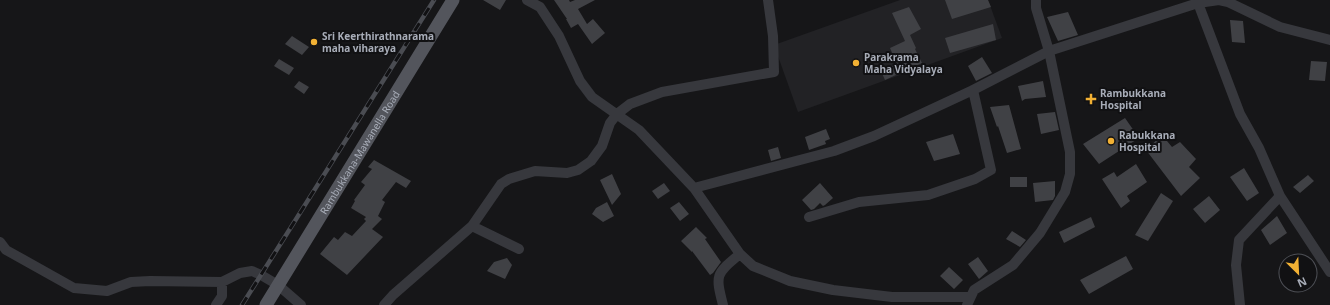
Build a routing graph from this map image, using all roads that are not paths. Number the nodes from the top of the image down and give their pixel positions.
1 (453, 0) edge
2 (527, 0) edge
3 (768, 0) edge
4 (1036, 0) edge
5 (1198, 4) junction
6 (1330, 40) edge
7 (1049, 51) junction
8 (973, 90) junction
9 (617, 114) junction
10 (694, 188) junction
11 (1280, 196) junction
12 (809, 216) dead end
13 (472, 226) junction
14 (0, 242) edge
15 (519, 249) dead end
16 (740, 254) junction
17 (1330, 272) edge
18 (222, 282) junction
19 (278, 285) junction
20 (968, 301) edge
21 (216, 305) edge
22 (266, 305) edge
23 (301, 305) edge
24 (384, 305) edge
25 (723, 305) edge
26 (1240, 305) edge

1 - 19 main road, Rambukkana-Mawanella Road
2 - 9 street
3 - 9 street
4 - 7 street
5 - 6 street
5 - 7 street
5 - 11 street
7 - 8 street
7 - 20 street
8 - 10 street
8 - 12 street
9 - 10 street
9 - 13 street
10 - 16 street
11 - 17 street
11 - 26 street
13 - 15 street
13 - 24 street
14 - 18 street
16 - 20 street
16 - 25 street
18 - 19 street
18 - 21 street
19 - 22 main road, Rambukkana-Mawanella Road
19 - 23 street

